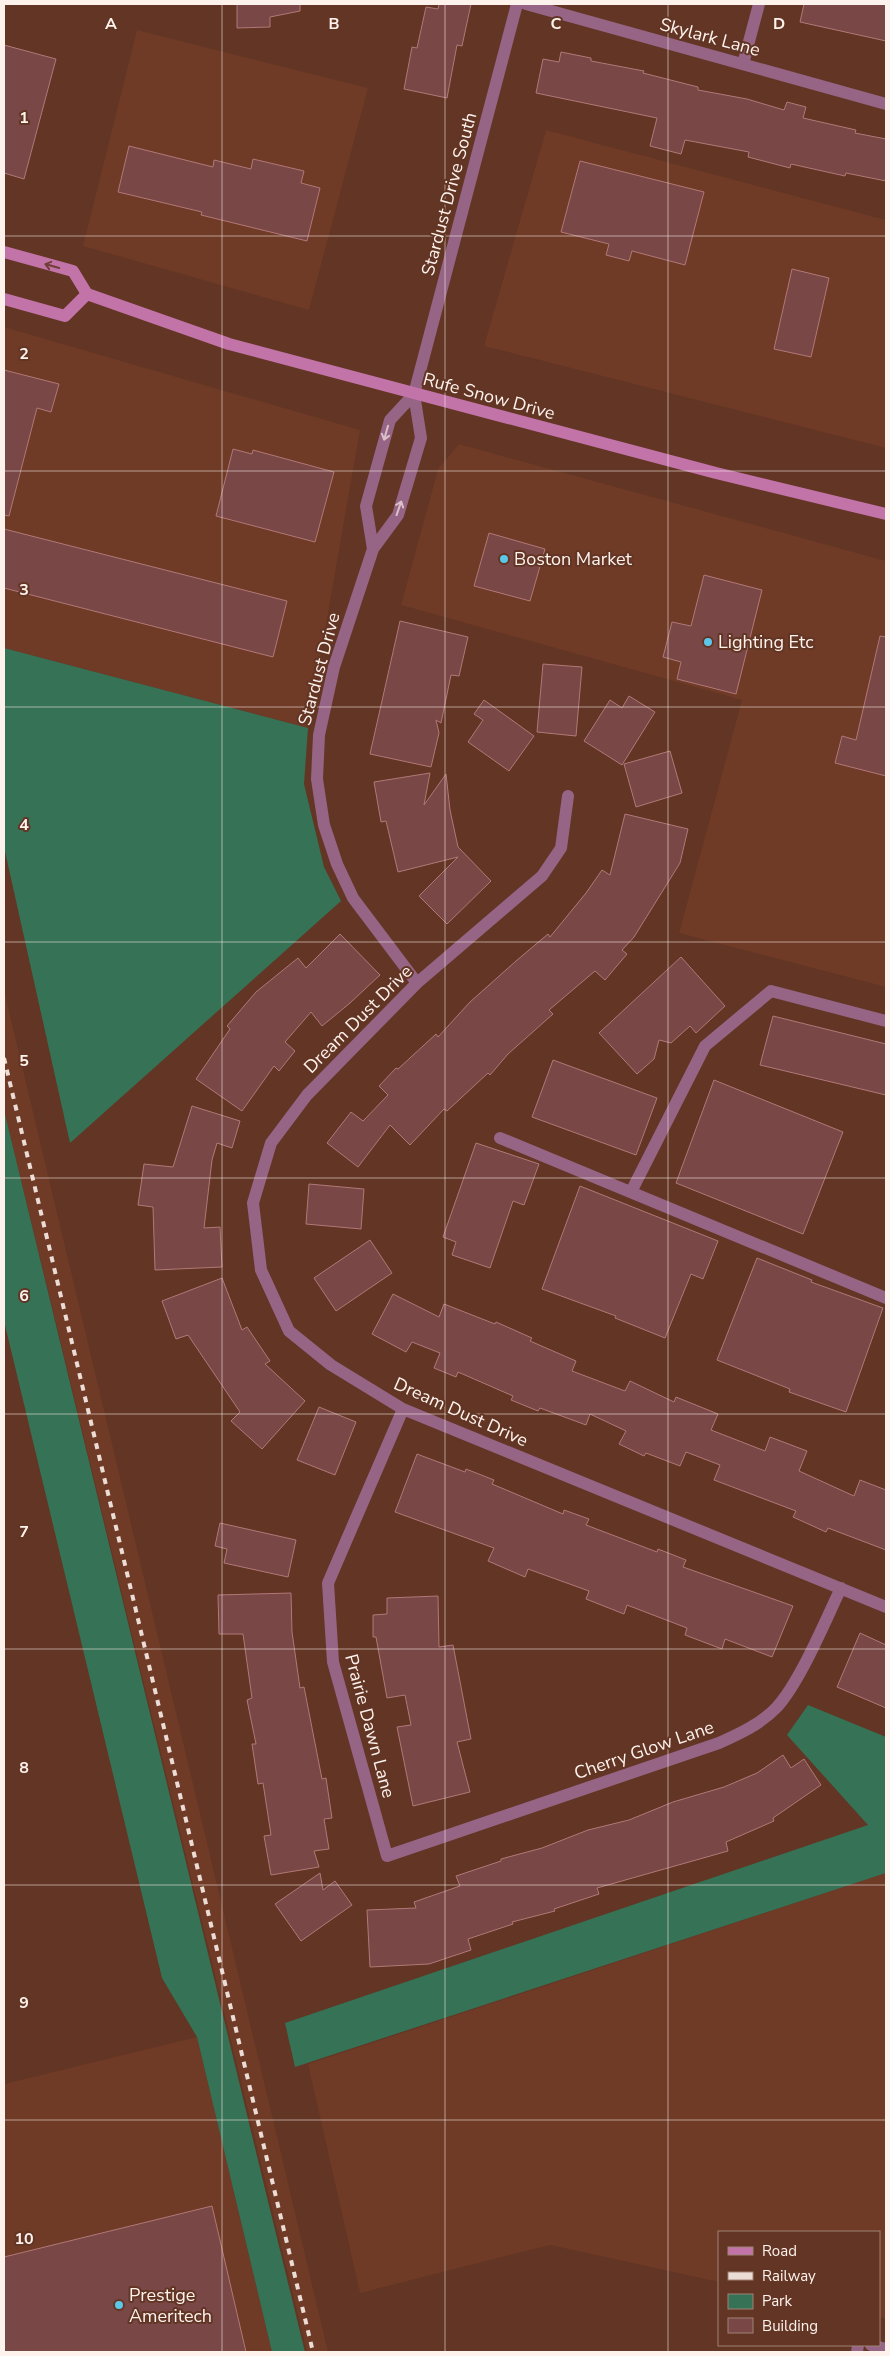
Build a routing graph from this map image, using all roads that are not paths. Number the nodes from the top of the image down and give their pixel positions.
1 (517, 4) edge
2 (526, 4) edge
3 (759, 4) edge
4 (743, 64) junction
5 (886, 104) edge
6 (4, 252) edge
7 (87, 294) junction
8 (4, 299) edge
9 (414, 394) junction
10 (886, 514) edge
11 (373, 549) junction
12 (568, 796) dead end
13 (417, 983) junction
14 (886, 1021) edge
15 (500, 1138) dead end
16 (631, 1192) junction
17 (886, 1298) edge
18 (403, 1409) junction
19 (840, 1588) junction
20 (886, 1607) edge
21 (386, 1856) joint

1 - 9 street, Stardust Drive South
2 - 4 street, Skylark Lane
3 - 4 street
4 - 5 street, Skylark Lane
7 -> 6 main road
7 - 8 main road
7 - 9 main road, Rufe Snow Drive
9 - 10 main road, Rufe Snow Drive
11 -> 9 street, Stardust Drive
9 -> 11 street, Stardust Drive
11 - 13 street, Stardust Drive
12 - 13 street, Dream Dust Drive
13 - 18 street, Dream Dust Drive
14 - 16 street
15 - 16 street
16 - 17 street
18 - 19 street, Dream Dust Drive
18 - 21 street, Prairie Dawn Lane
19 - 20 street, Dream Dust Drive
19 - 21 street, Cherry Glow Lane

